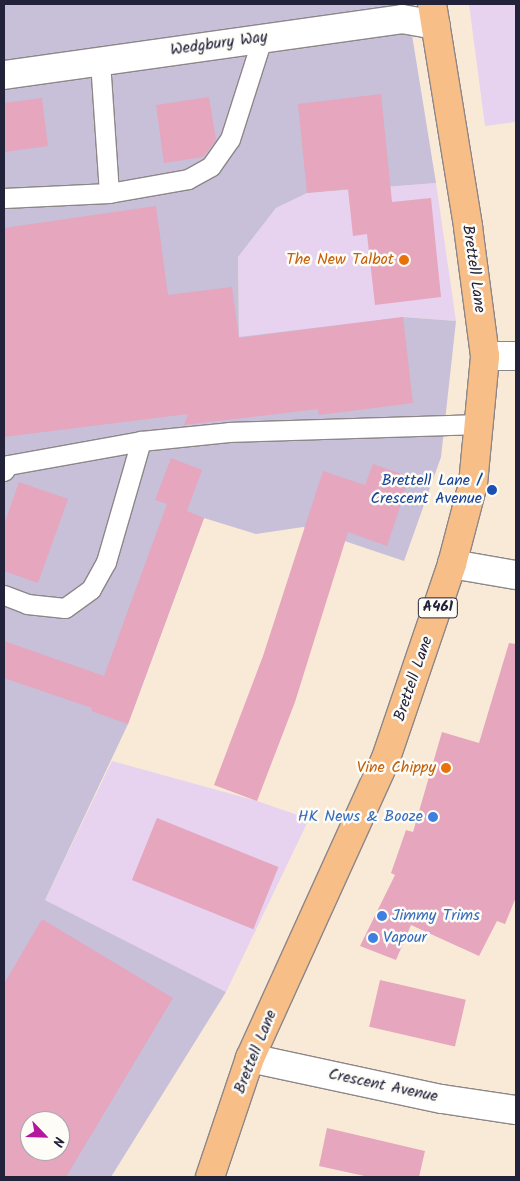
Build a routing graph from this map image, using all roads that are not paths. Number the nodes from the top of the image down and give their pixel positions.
1 (433, 14) edge
2 (262, 39) junction
3 (100, 61) junction
4 (4, 75) edge
5 (109, 192) junction
6 (4, 198) edge
7 (485, 356) junction
8 (516, 356) edge
9 (479, 424) junction
10 (141, 441) junction
11 (4, 471) edge
12 (452, 564) junction
13 (516, 575) edge
14 (4, 595) edge
15 (250, 1058) junction
16 (516, 1110) edge
17 (210, 1177) edge

1 - 2 street, Wedgbury Way
1 - 7 main road, Brettell Lane / A461
2 - 3 street, Wedgbury Way
2 - 5 lane
3 - 4 street, Wedgbury Way
3 - 5 lane
5 - 6 lane
7 - 8 street
7 - 9 main road, Brettell Lane / A461
9 - 10 lane
9 - 12 main road, Brettell Lane / A461
10 - 11 lane
10 - 14 lane
12 - 13 street
12 - 15 main road, Brettell Lane / A461
15 - 16 street, Crescent Avenue
15 - 17 main road, Brettell Lane / A461

